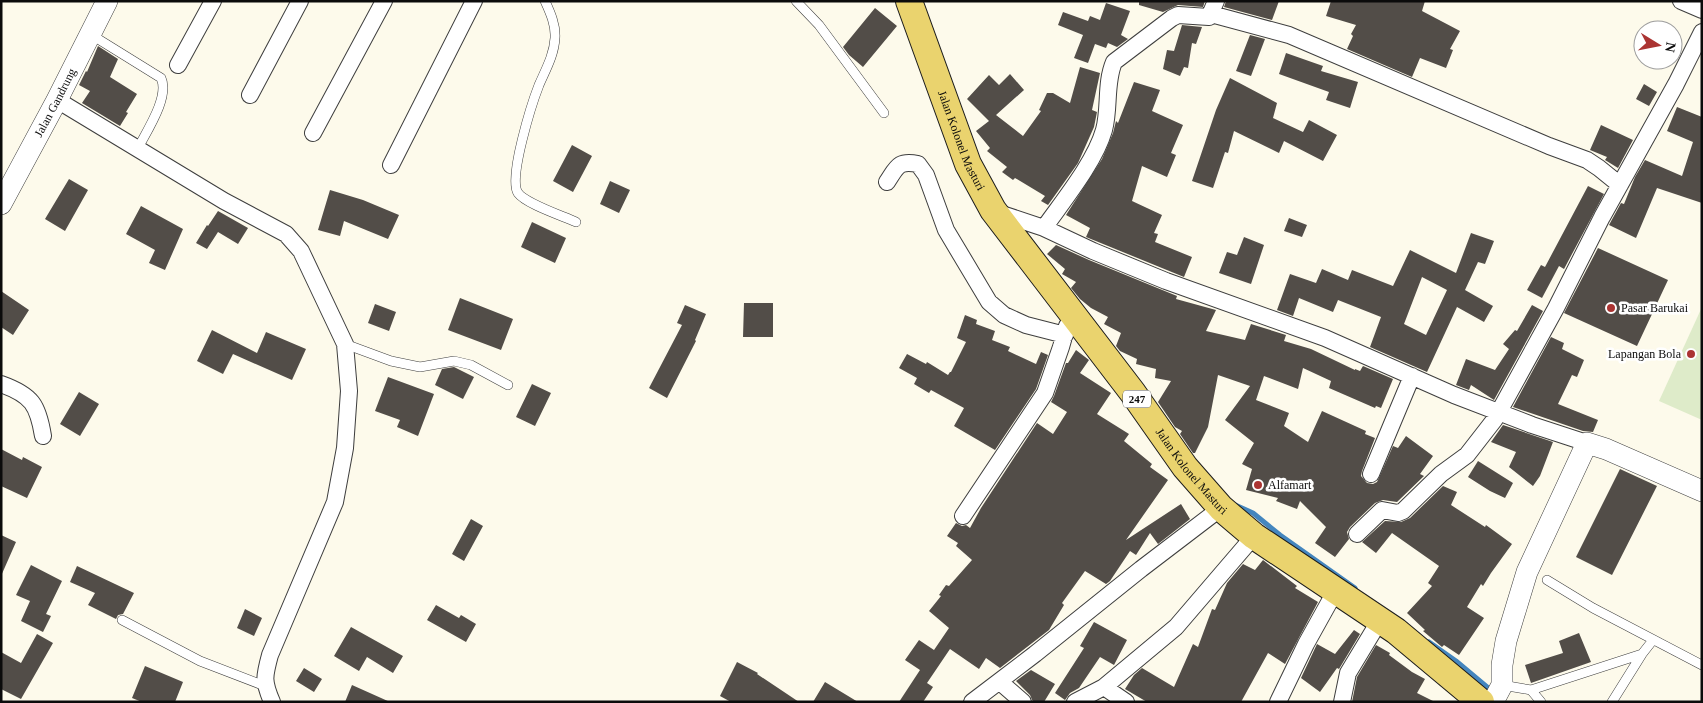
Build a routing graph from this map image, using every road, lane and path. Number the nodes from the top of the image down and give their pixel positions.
1 (107, 1) edge
2 (213, 1) edge
3 (300, 1) edge
4 (384, 1) edge
5 (474, 1) edge
6 (545, 1) edge
7 (796, 1) edge
8 (909, 1) edge
9 (1681, 1) edge
10 (1214, 8) edge
11 (1702, 10) edge
12 (1702, 32) edge
13 (90, 34) junction
14 (178, 65) dead end
15 (250, 95) dead end
16 (57, 100) junction
17 (884, 113) dead end
18 (313, 133) dead end
19 (137, 150) junction
20 (391, 165) dead end
21 (887, 182) dead end
22 (1620, 185) junction
23 (1, 204) edge
24 (992, 210) junction
25 (576, 222) dead end
26 (1044, 228) junction
27 (1068, 323) junction
28 (346, 344) junction
29 (1412, 376) junction
30 (1, 384) edge
31 (508, 385) dead end
32 (1498, 411) junction
33 (43, 436) dead end
34 (1587, 443) junction
35 (1371, 474) dead end
36 (1702, 491) edge
37 (1221, 508) junction
38 (963, 516) dead end
39 (1357, 534) dead end
40 (1254, 536) junction
41 (1547, 580) dead end
42 (1336, 590) junction
43 (122, 620) dead end
44 (1380, 620) junction
45 (1654, 640) junction
46 (1642, 654) junction
47 (1702, 665) edge
48 (1000, 682) junction
49 (265, 686) junction
50 (1104, 687) junction
51 (1531, 690) junction
52 (1494, 695) edge
53 (272, 702) edge
54 (972, 702) edge
55 (1023, 702) edge
56 (1075, 702) edge
57 (1126, 702) edge
58 (1278, 702) edge
59 (1342, 702) edge
60 (1541, 702) edge
61 (1612, 702) edge

1 - 13 street, Jalan Gandrung
2 - 14 street
3 - 15 street
4 - 18 street
5 - 20 street
6 - 25 lane
7 - 17 lane
8 - 24 main road, Jalan Kolonel Masturi / 247
9 - 11 street
10 - 22 street
10 - 26 street
12 - 22 street
13 - 16 street, Jalan Gandrung
13 - 19 lane
16 - 19 street
16 - 23 street, Jalan Gandrung
19 - 28 street
21 - 27 street
22 - 32 street
24 - 26 street
24 - 27 main road, Jalan Kolonel Masturi / 247
26 - 29 street
27 - 37 main road, Jalan Kolonel Masturi / 247
27 - 38 street
28 - 31 lane
28 - 49 street
29 - 32 street
29 - 35 street
30 - 33 street
32 - 34 street
32 - 39 street
34 - 36 street
34 - 52 street
37 - 40 main road, Jalan Kolonel Masturi / 247
37 - 48 street
40 - 42 main road, Jalan Kolonel Masturi / 247
40 - 50 street
41 - 45 lane
42 - 44 main road, Jalan Kolonel Masturi / 247
42 - 58 street
43 - 49 lane
44 - 52 main road, Jalan Kolonel Masturi / 247
44 - 59 street
45 - 46 lane
45 - 47 lane
46 - 51 lane
46 - 61 lane
48 - 54 street
48 - 55 street
49 - 53 street
50 - 56 street
50 - 57 street
51 - 52 lane
51 - 60 lane

